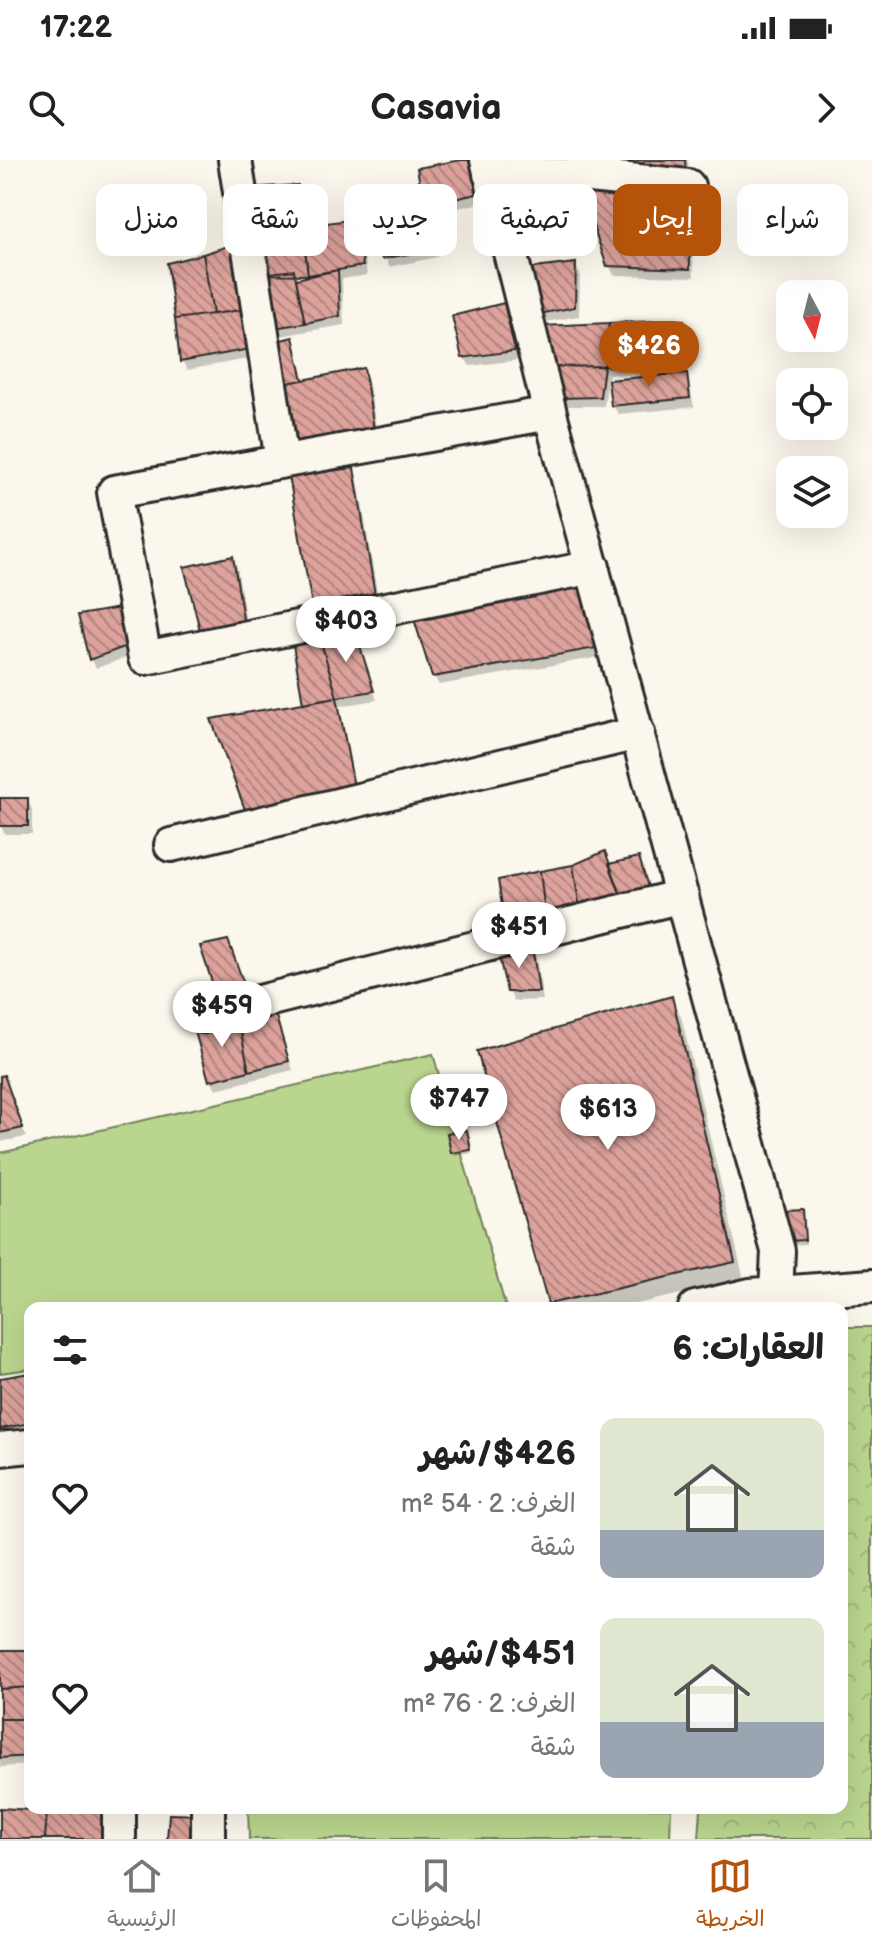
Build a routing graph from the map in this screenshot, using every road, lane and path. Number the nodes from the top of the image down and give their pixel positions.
1 (235, 160) edge
2 (488, 167) edge
3 (668, 184) edge
4 (550, 413) junction
5 (282, 461) junction
6 (593, 567) junction
7 (638, 733) junction
8 (171, 845) dead end
9 (682, 896) junction
10 (203, 1016) dead end
11 (872, 1286) edge
12 (776, 1293) junction
13 (720, 1302) edge
14 (24, 1447) edge
15 (0, 1449) edge
16 (119, 1814) edge
17 (208, 1814) edge
18 (119, 1839) edge
19 (208, 1839) edge

1 - 5 street
2 - 3 street
2 - 4 street
4 - 5 street
4 - 6 street
5 - 6 street
6 - 7 street
7 - 8 street
7 - 9 street
9 - 10 street
9 - 12 street
11 - 12 street
12 - 13 street
14 - 15 street
16 - 18 street
17 - 19 street

